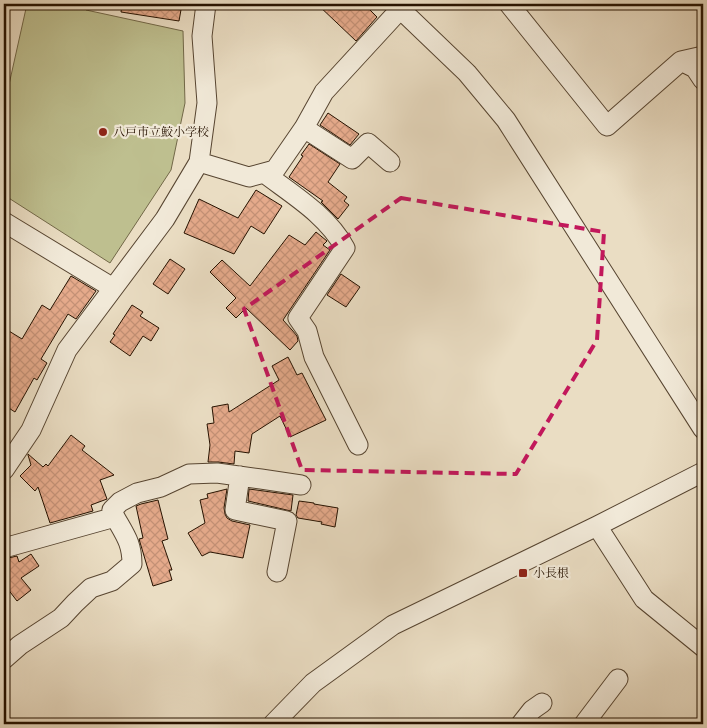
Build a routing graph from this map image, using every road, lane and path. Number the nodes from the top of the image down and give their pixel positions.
1 (206, 4) edge
2 (509, 4) edge
3 (400, 5) edge
4 (703, 56) edge
5 (681, 61) junction
6 (703, 80) edge
7 (304, 128) junction
8 (199, 162) junction
9 (390, 162) dead end
10 (264, 173) junction
11 (4, 222) edge
12 (112, 288) junction
13 (703, 429) edge
14 (358, 445) dead end
15 (4, 470) edge
16 (703, 472) edge
17 (240, 476) junction
18 (301, 485) dead end
19 (115, 517) junction
20 (596, 526) junction
21 (4, 548) edge
22 (278, 572) dead end
23 (703, 647) edge
24 (4, 659) edge
25 (618, 679) dead end
26 (542, 703) dead end
27 (586, 723) edge
28 (273, 724) edge
29 (521, 724) edge

1 - 8 street
2 - 5 street
3 - 7 street
3 - 13 street
4 - 5 street
5 - 6 street
7 - 9 street
7 - 10 street
8 - 10 street
8 - 12 street
10 - 14 street
11 - 12 street
12 - 15 street
16 - 20 street
17 - 18 street
17 - 19 street
17 - 22 street
19 - 21 street
19 - 24 street
20 - 23 street
20 - 28 street
25 - 27 street
26 - 29 street

